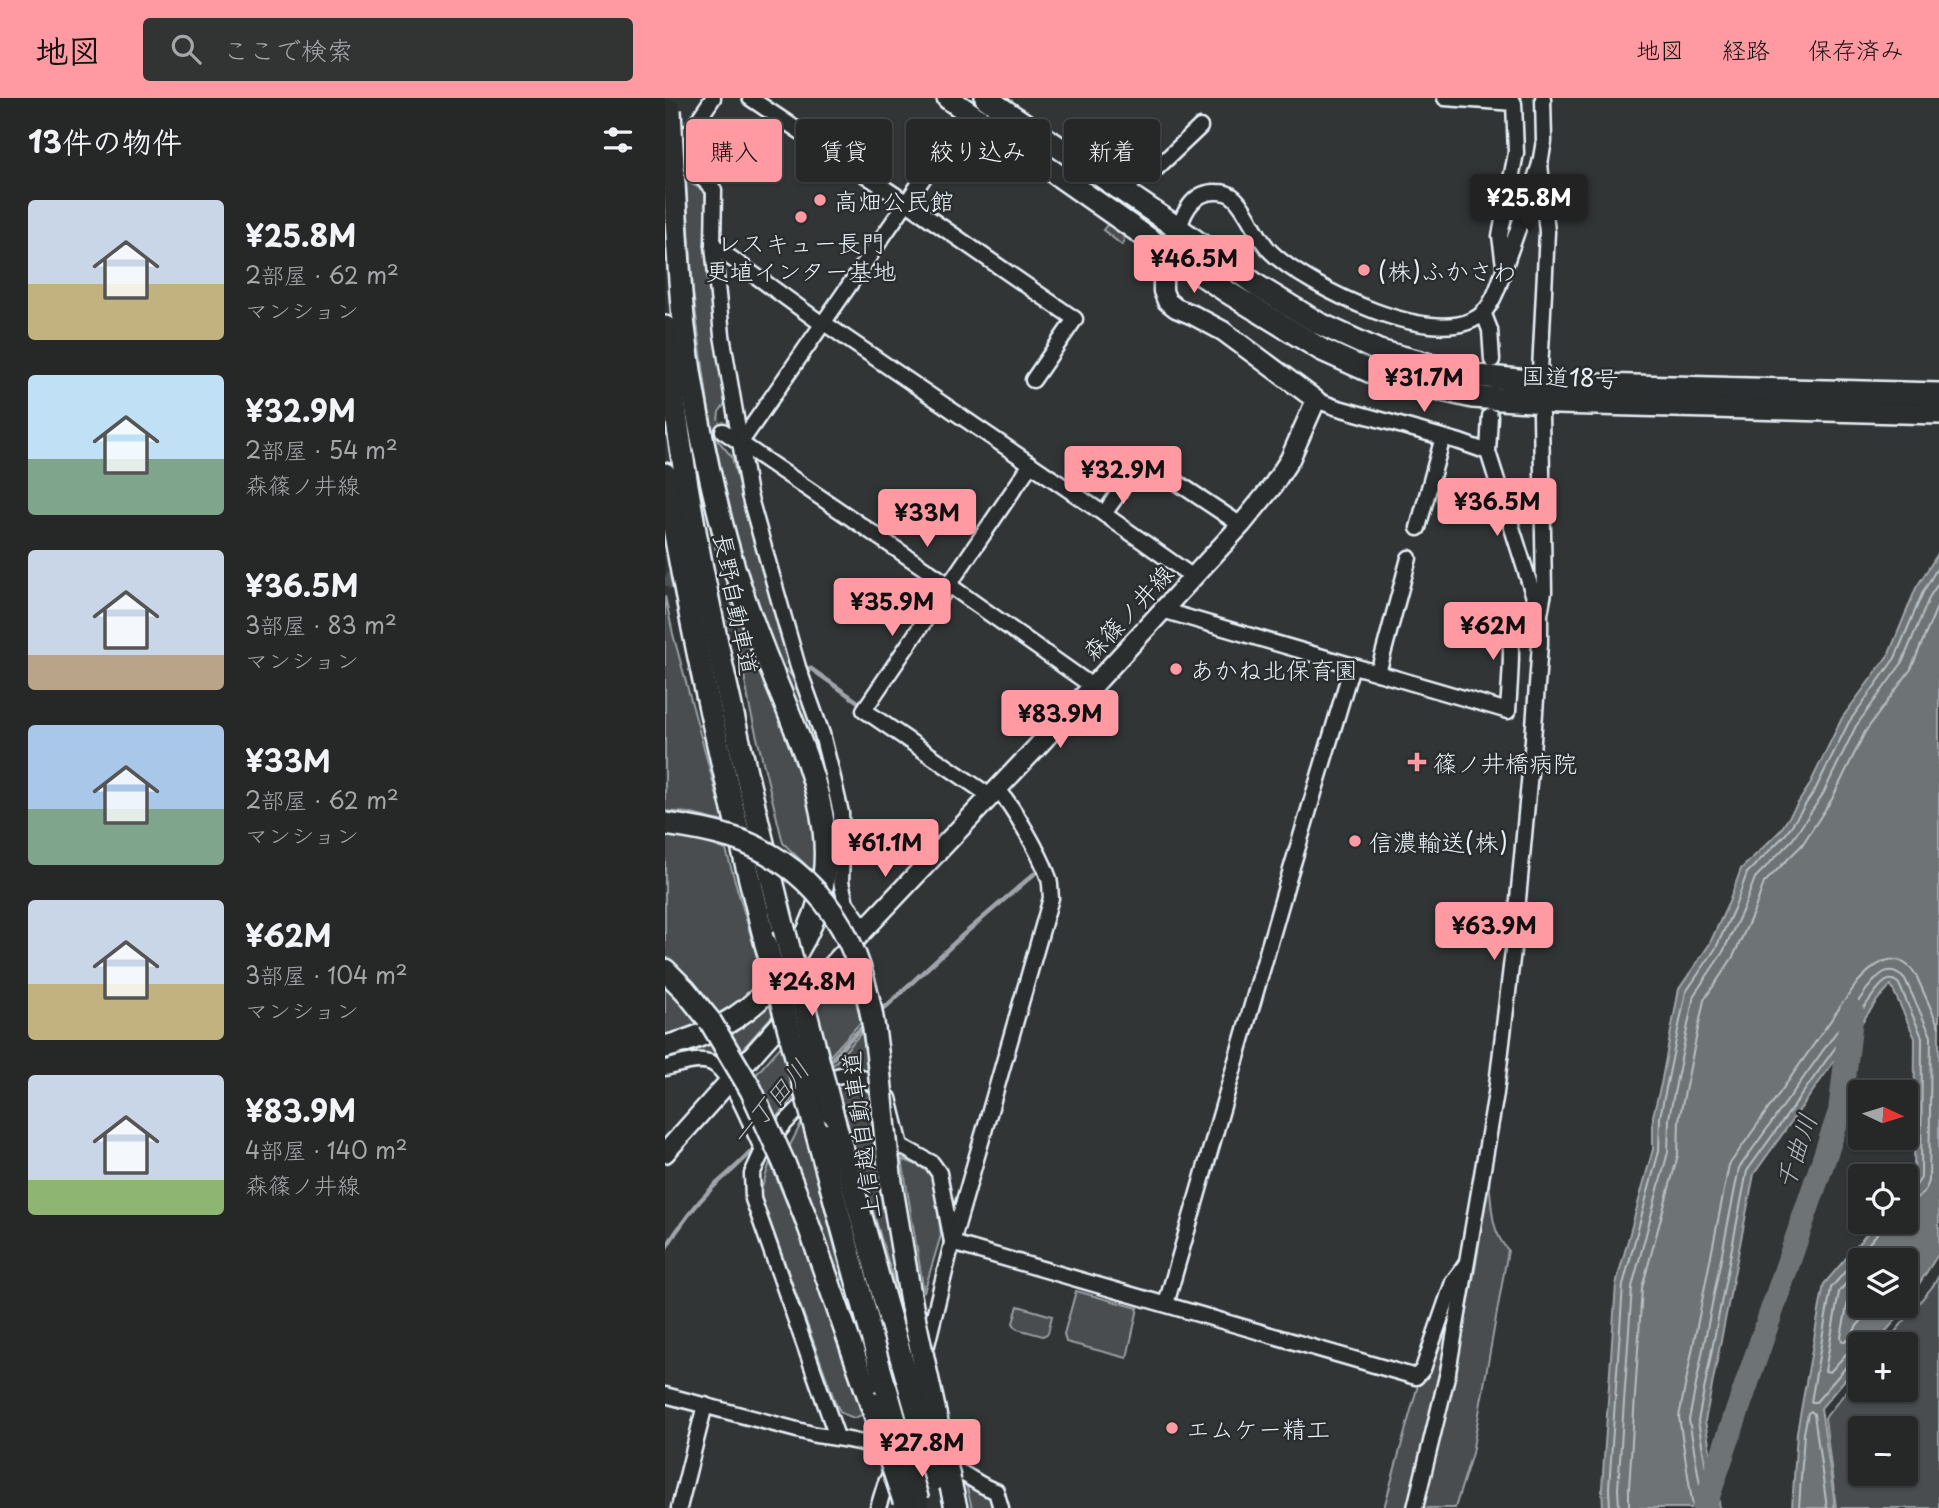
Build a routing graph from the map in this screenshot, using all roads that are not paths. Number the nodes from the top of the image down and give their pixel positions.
1 (713, 98) edge
2 (750, 98) edge
3 (948, 98) edge
4 (1444, 98) edge
5 (1543, 98) edge
6 (991, 100) edge
7 (670, 104) edge
8 (971, 114) junction
9 (1200, 127) dead end
10 (679, 148) junction
11 (665, 160) edge
12 (1540, 163) junction
13 (1122, 191) junction
14 (907, 203) junction
15 (1179, 229) junction
16 (713, 245) junction
17 (1171, 255) junction
18 (1505, 268) junction
19 (1483, 312) junction
20 (824, 323) junction
21 (675, 327) edge
22 (1492, 360) dead end
23 (1033, 380) dead end
24 (1549, 393) junction
25 (1939, 394) edge
26 (1316, 400) junction
27 (1939, 413) edge
28 (1490, 415) dead end
29 (723, 431) tunnel mouth
30 (1443, 437) junction
31 (741, 442) junction
32 (1488, 452) junction
33 (1031, 464) junction
34 (665, 474) edge
35 (1104, 514) junction
36 (1241, 525) junction
37 (1418, 528) dead end
38 (665, 548) edge
39 (1409, 558) dead end
40 (1193, 577) junction
41 (949, 585) junction
42 (1162, 610) junction
43 (1507, 610) dead end
44 (1540, 614) junction
45 (1352, 666) junction
46 (1378, 673) junction
47 (1092, 686) junction
48 (712, 723) junction
49 (994, 792) junction
50 (665, 824) edge
51 (763, 889) junction
52 (784, 929) junction
53 (865, 929) junction
54 (665, 970) edge
55 (665, 1046) edge
56 (665, 1068) edge
57 (730, 1080) junction
58 (760, 1145) junction
59 (665, 1153) edge
60 (953, 1243) junction
61 (1468, 1261) junction
62 (1166, 1304) junction
63 (665, 1395) edge
64 (879, 1396) junction
65 (705, 1405) junction
66 (837, 1437) junction
67 (899, 1454) junction
68 (945, 1493) edge
69 (912, 1506) edge
70 (679, 1508) edge
71 (878, 1508) edge
72 (956, 1508) edge
73 (1001, 1508) edge
74 (1415, 1508) edge

1 - 10 street
2 - 14 street
3 - 8 highway, 国道18号
4 - 18 street
5 - 12 street
6 - 13 highway, 国道18号
7 - 21 highway, bridge
8 - 14 street
8 - 17 highway, 国道18号
9 - 13 street
10 - 11 street
10 - 16 street
12 - 18 street
12 - 24 street
13 - 15 highway, 国道18号
14 - 20 street
14 - 23 street
15 - 17 main road
15 - 19 street
15 - 24 highway, 国道18号
16 - 20 street
16 - 31 street
17 - 24 highway, 国道18号
17 - 26 main road
18 - 19 street
19 - 22 street
20 - 31 street
20 - 33 street
21 - 51 highway, 長野自動車道
21 - 52 highway
21 - 55 highway
24 - 25 highway, 国道18号
24 - 27 highway, 国道18号
24 - 44 street
26 - 30 street
26 - 36 main road, 森篠ノ井線
28 - 32 street
29 - 31 street
30 - 32 street
30 - 37 street
31 - 41 street
31 - 53 street
32 - 44 street
33 - 35 street
33 - 41 street
34 - 48 highway, 長野自動車道
35 - 36 street
35 - 40 street
36 - 40 main road, 森篠ノ井線
38 - 48 highway
39 - 46 street
40 - 42 main road, 森篠ノ井線
41 - 47 street
41 - 49 street
42 - 45 street
42 - 47 main road, 森篠ノ井線
43 - 46 street
44 - 61 street
45 - 46 street
45 - 62 street
47 - 49 main road, 森篠ノ井線
48 - 51 highway, 長野自動車道
49 - 53 main road, 森篠ノ井線
49 - 60 street
50 - 68 highway, 上信越自動車道, bridge
51 - 52 highway, 上信越自動車道
51 - 64 highway, 上信越自動車道, bridge
52 - 68 highway, 上信越自動車道, bridge
53 - 57 main road, 森篠ノ井線
54 - 64 highway, 上信越自動車道, bridge
56 - 57 street
57 - 58 street
57 - 59 main road, 森篠ノ井線
58 - 60 street
58 - 66 street
60 - 62 street
60 - 67 street
61 - 62 street
61 - 74 street
63 - 65 street
64 - 69 highway, 上信越自動車道, bridge
65 - 66 street
65 - 70 street
66 - 67 street
67 - 71 street
67 - 73 street
68 - 72 highway, 上信越自動車道

